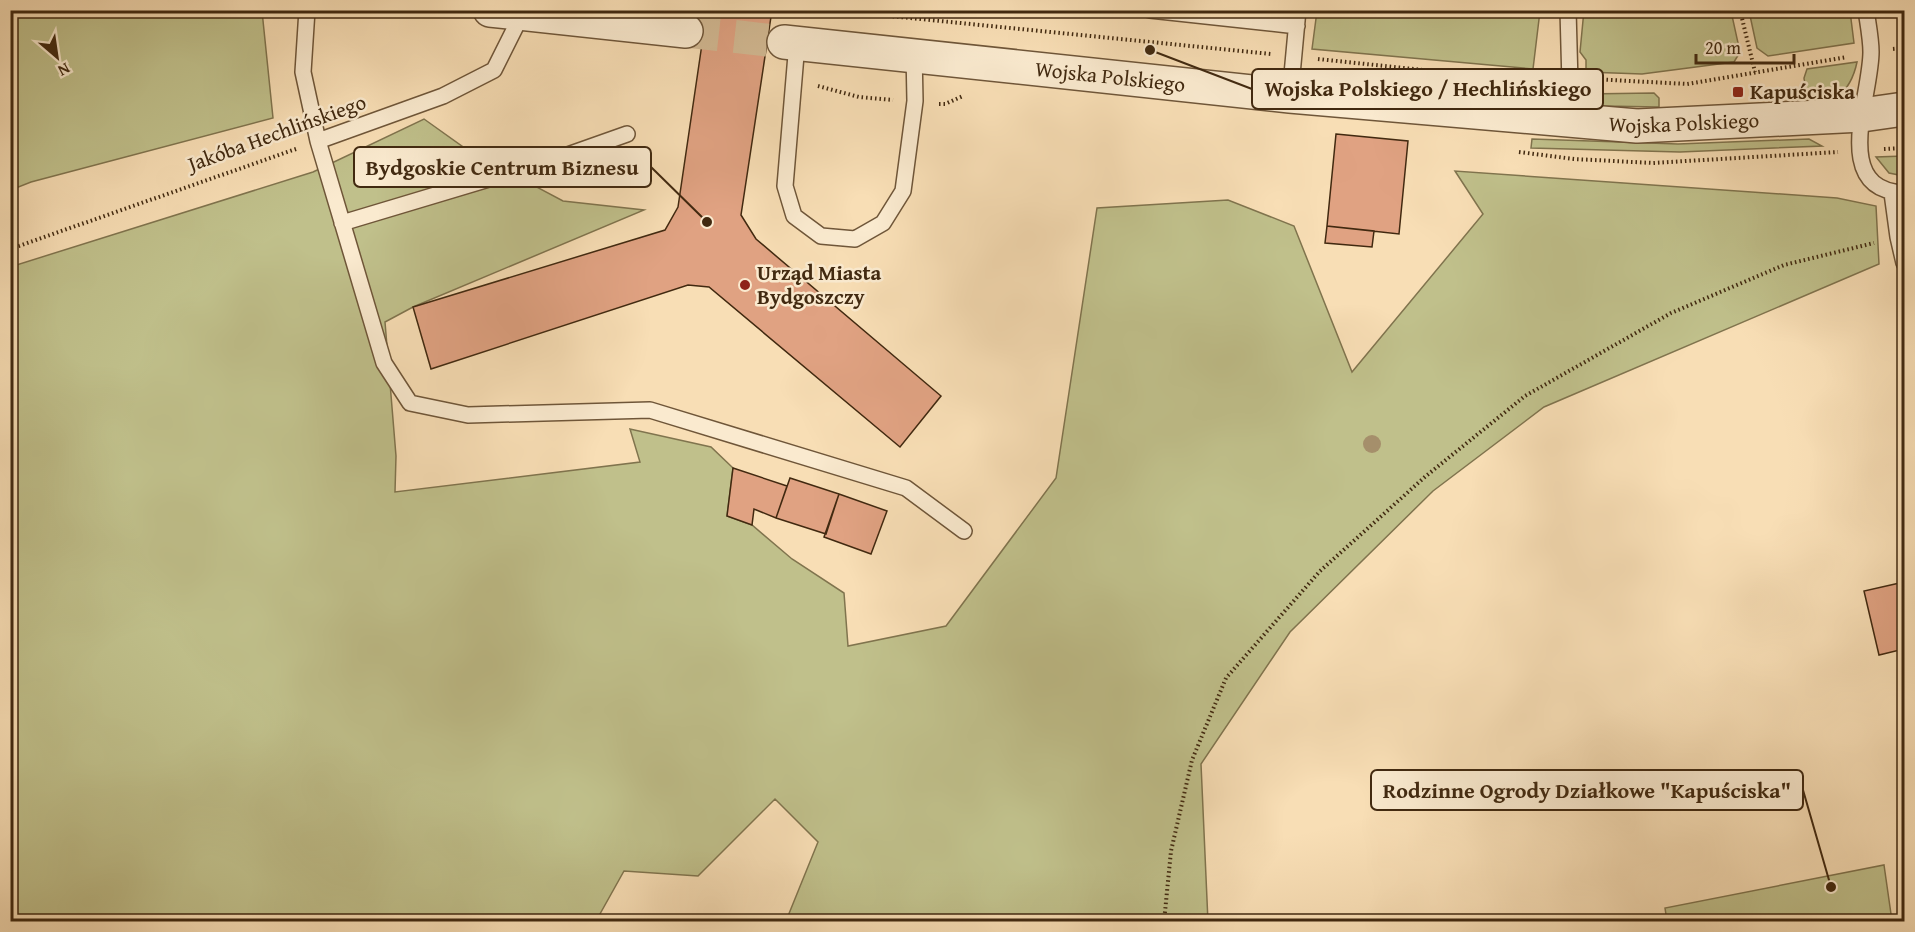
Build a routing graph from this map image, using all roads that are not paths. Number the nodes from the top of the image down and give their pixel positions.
1 (307, 10) edge
2 (490, 10) edge
3 (1150, 10) edge
4 (1568, 10) edge
5 (1866, 10) edge
6 (522, 14) junction
7 (1297, 18) edge
8 (686, 31) tunnel mouth
9 (790, 42) joint
10 (914, 54) junction
11 (1290, 96) junction
12 (1904, 108) edge
13 (1862, 115) junction
14 (1571, 120) junction
15 (627, 134) dead end
16 (318, 141) junction
17 (1898, 193) edge
18 (342, 223) junction
19 (1905, 263) edge
20 (964, 531) dead end

1 - 16 lane
2 - 6 street
3 - 7 lane
4 - 14 lane
5 - 13 lane
6 - 8 street
6 - 16 lane, Jakóba Hechlińskiego
7 - 11 lane
9 - 10 street, Wojska Polskiego
9 - 10 lane
10 - 11 street, Wojska Polskiego
11 - 14 street, Wojska Polskiego
12 - 13 street, Wojska Polskiego
13 - 14 street, Wojska Polskiego
13 - 17 lane
15 - 18 lane
16 - 18 lane
17 - 19 lane
18 - 20 lane

